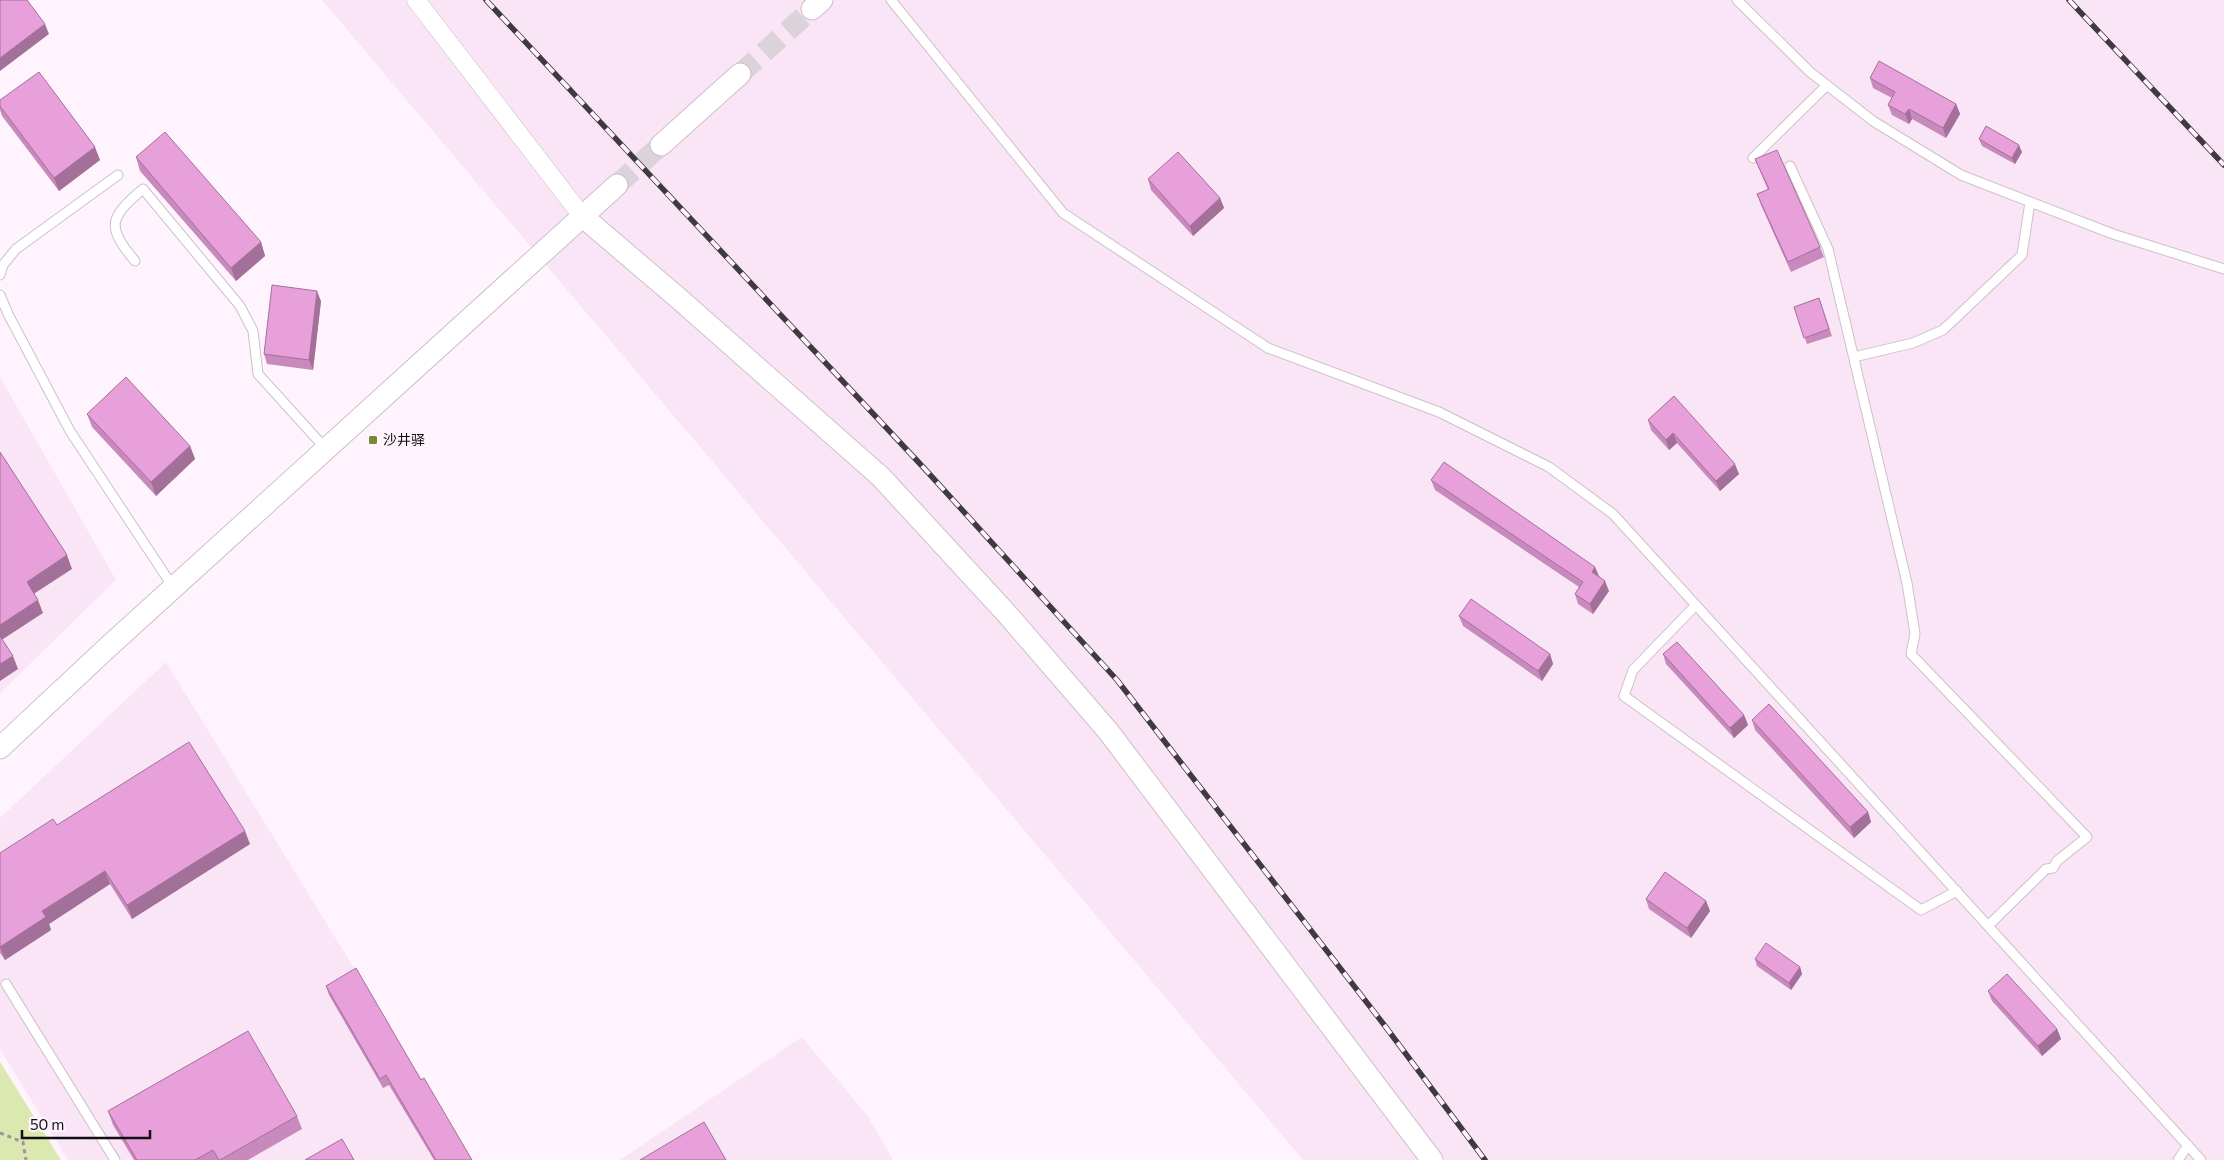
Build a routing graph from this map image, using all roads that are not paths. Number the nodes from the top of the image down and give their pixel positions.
1 (416, 0) edge
2 (891, 0) edge
3 (1737, 0) edge
4 (740, 74) tunnel mouth
5 (1827, 85) junction
6 (661, 145) tunnel mouth
7 (1753, 158) edge
8 (1790, 166) dead end
9 (118, 175) dead end
10 (616, 185) tunnel mouth
11 (2030, 202) junction
12 (582, 216) junction
13 (135, 261) dead end
14 (2224, 269) edge
15 (0, 275) edge
16 (0, 295) edge
17 (1854, 357) junction
18 (325, 448) junction
19 (173, 587) junction
20 (1696, 605) junction
21 (0, 748) edge
22 (1957, 891) junction
23 (1988, 926) junction
24 (6, 984) dead end
25 (2188, 1145) junction
26 (115, 1160) edge
27 (1432, 1160) edge
28 (2178, 1160) edge
29 (2201, 1160) edge

1 - 12 street
2 - 20 lane
3 - 5 lane
4 - 6 street
5 - 7 lane
5 - 11 lane
8 - 17 lane
9 - 15 lane
10 - 12 street
11 - 14 lane
11 - 17 lane
12 - 18 street
12 - 27 street
13 - 18 lane
16 - 19 lane
17 - 23 lane
18 - 19 street
19 - 21 street
20 - 22 lane
20 - 22 lane
22 - 23 lane
23 - 25 lane
24 - 26 lane
25 - 28 lane
25 - 29 lane

